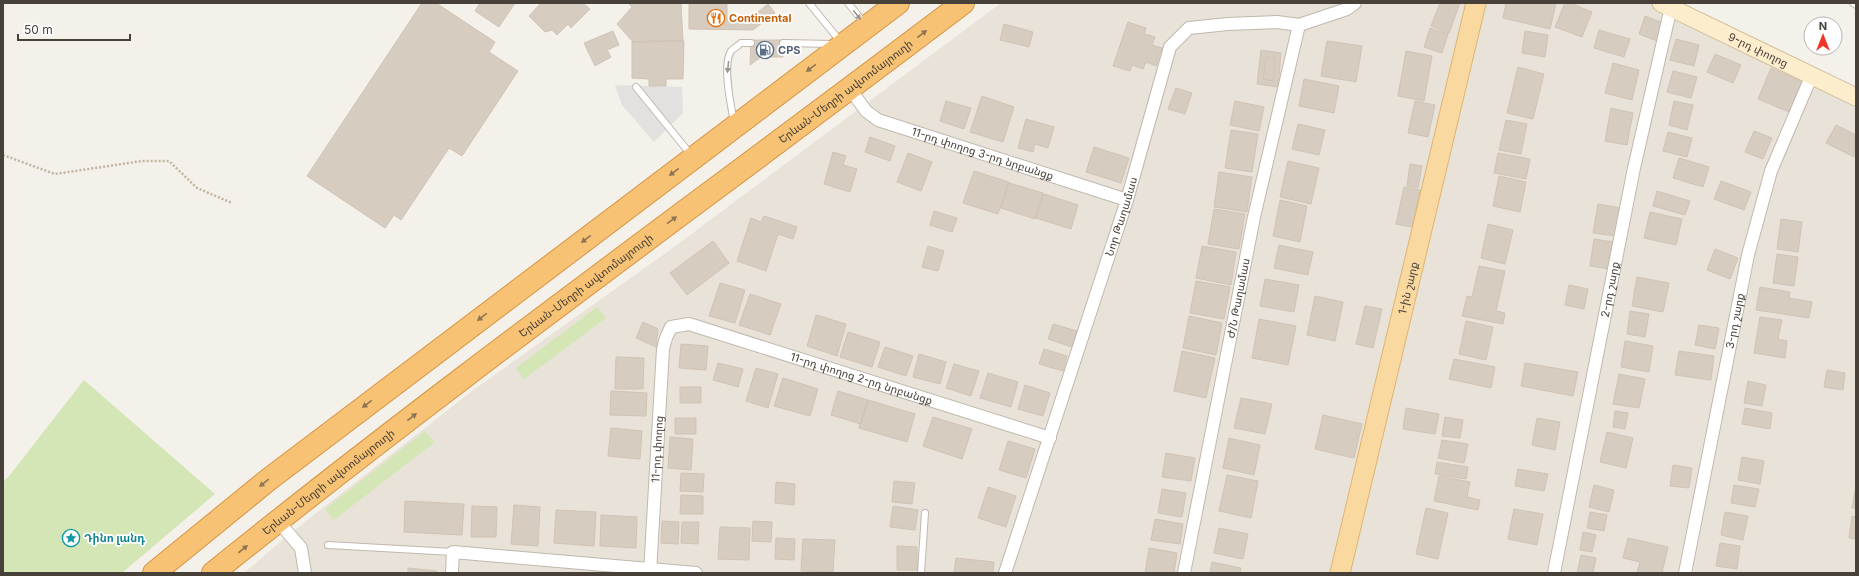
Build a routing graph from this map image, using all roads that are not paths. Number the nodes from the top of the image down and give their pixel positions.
1 (809, 3) edge
2 (848, 3) edge
3 (898, 3) edge
4 (963, 3) edge
5 (1355, 3) edge
6 (1476, 3) edge
7 (1853, 3) edge
8 (1666, 5) edge
9 (1856, 5) edge
10 (1299, 25) junction
11 (867, 26) junction
12 (751, 43) dead end
13 (783, 44) dead end
14 (842, 44) junction
15 (1811, 77) junction
16 (636, 87) dead end
17 (850, 89) junction
18 (1856, 97) edge
19 (735, 126) junction
20 (693, 158) junction
21 (1127, 200) junction
22 (672, 327) joint
23 (1050, 438) junction
24 (925, 513) dead end
25 (278, 521) junction
26 (328, 545) dead end
27 (453, 552) junction
28 (650, 571) edge
29 (154, 573) edge
30 (213, 573) edge
31 (305, 573) edge
32 (452, 573) edge
33 (696, 573) edge
34 (921, 573) edge
35 (1005, 573) edge
36 (1184, 573) edge
37 (1340, 573) edge
38 (1554, 573) edge
39 (1685, 573) edge

1 - 14 lane
2 -> 11 lane
3 - 11 highway
17 -> 4 highway, Երևան-Մեղրի ավտոմայրուղի
5 - 10 street, Նոր Թաղամաս
6 - 37 main road, 1-ին շարք
7 - 9 lane
8 - 15 street, 9-րդ փողոց
8 - 38 street, 2-րդ շարք
10 - 21 street, Նոր Թաղամաս
10 - 36 street, Ժ/Ն Թաղամաս
11 - 14 highway
12 -> 19 lane
13 - 14 lane
14 -> 19 highway
15 - 18 street, 9-րդ փողոց
15 - 39 street, 3-րդ շարք
16 - 20 lane
17 - 21 street, 11-րդ փողոց 3-րդ նրբանցք
25 -> 17 highway, Երևան-Մեղրի ավտոմայրուղի
19 - 20 highway
20 -> 29 highway
21 - 23 street, Նոր Թաղամաս
22 - 23 street, 11-րդ փողոց 2-րդ նրբանցք
22 - 28 street, 11-րդ փողոց
23 - 35 street, Նոր Թաղամաս
24 - 34 lane
30 -> 25 highway, Երևան-Մեղրի ավտոմայրուղի
25 - 31 street
26 - 27 lane
27 - 28 street
27 - 32 street
28 - 33 street

